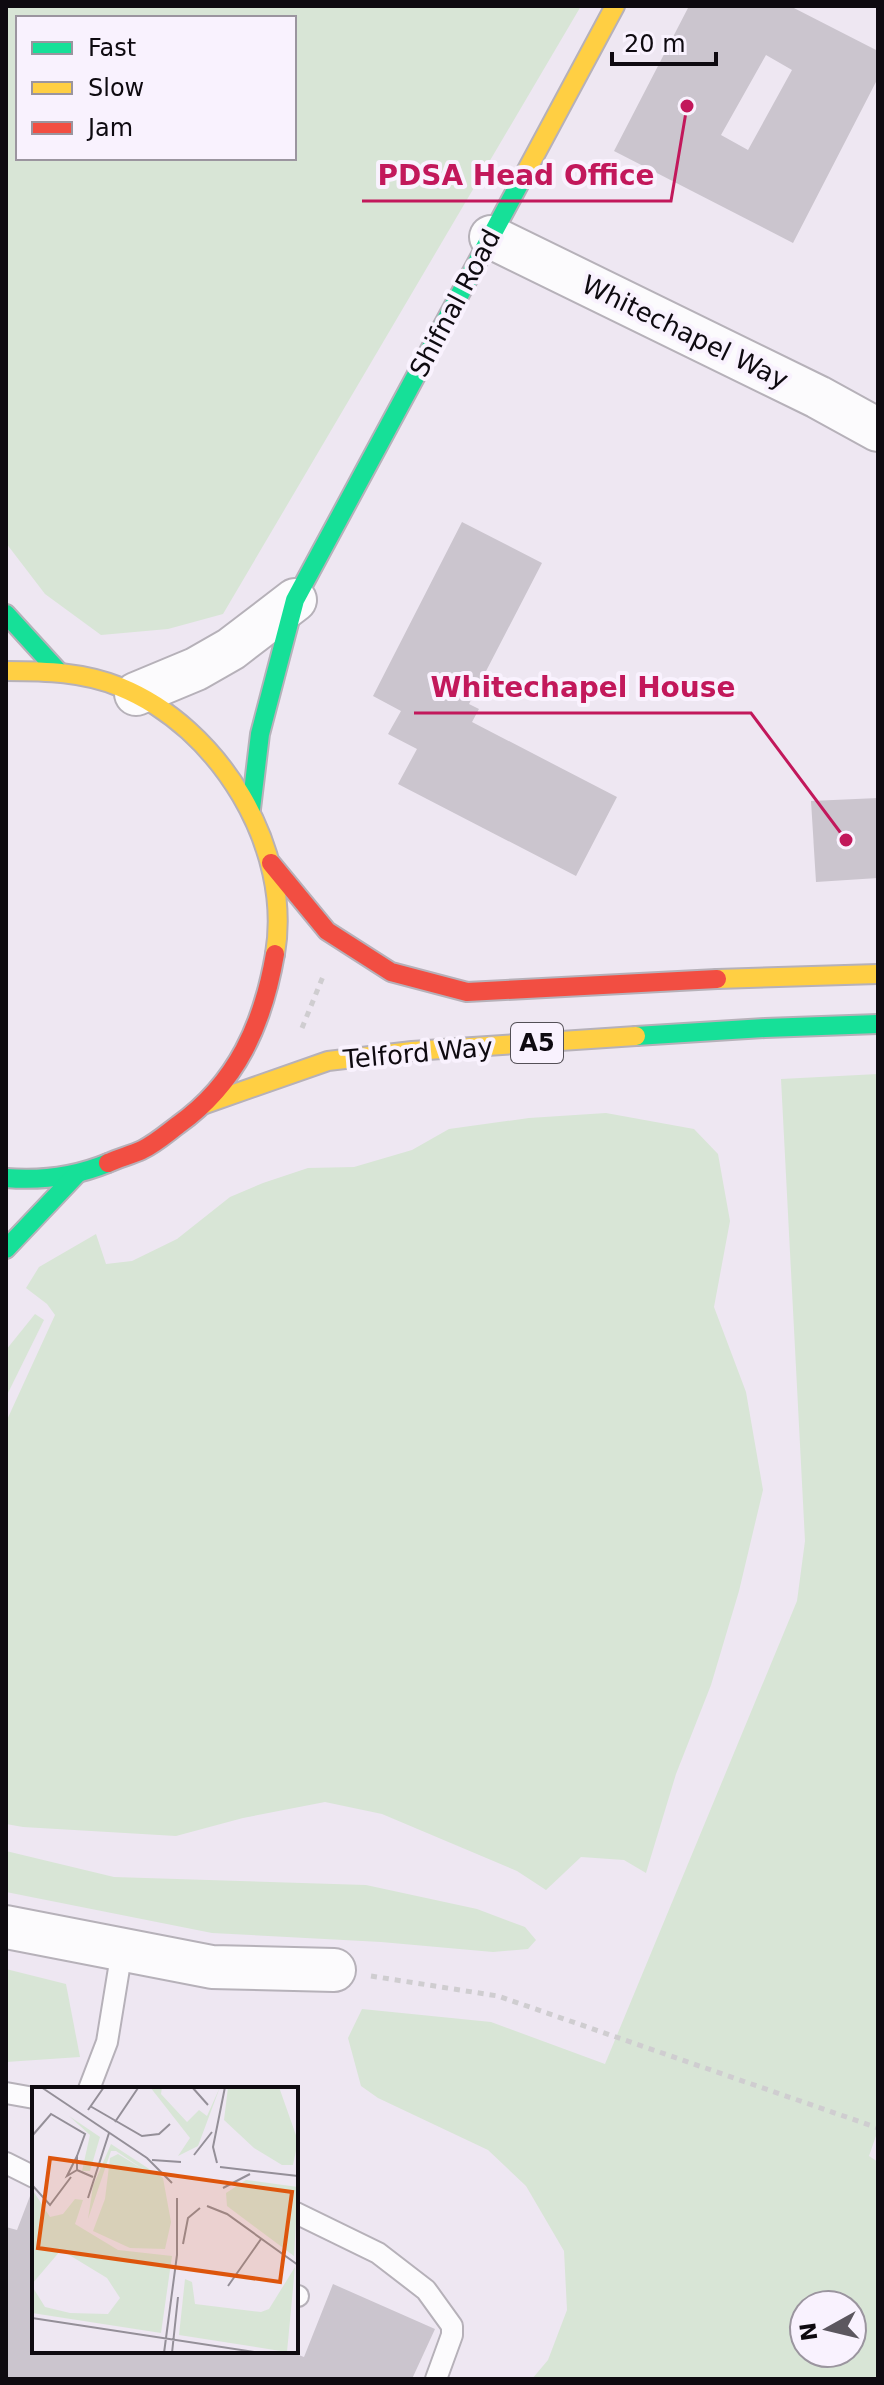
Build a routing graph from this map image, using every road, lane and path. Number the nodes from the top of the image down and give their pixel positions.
1 (615, 6) edge
2 (491, 237) junction
3 (878, 430) edge
4 (295, 600) junction
5 (6, 614) edge
6 (6, 671) edge
7 (58, 671) junction
8 (136, 694) junction
9 (251, 809) junction
10 (271, 863) junction
11 (343, 941) junction
12 (878, 974) edge
13 (878, 1024) edge
14 (303, 1070) junction
15 (204, 1105) junction
16 (77, 1174) junction
17 (6, 1178) edge
18 (6, 1249) edge
19 (6, 1927) edge
20 (122, 1950) junction
21 (334, 1970) joint
22 (90, 2087) edge
23 (6, 2093) edge
24 (32, 2098) edge
25 (878, 2128) edge
26 (6, 2163) edge
27 (32, 2176) edge
28 (298, 2214) edge
29 (436, 2379) edge

1 - 2 main road, Shifnal Road
2 - 3 street, Whitechapel Way
2 - 4 main road, Shifnal Road
4 - 8 street, Shifnal Road
4 - 9 main road, Shifnal Road
5 - 7 main road
6 - 7 main road
7 - 8 main road
8 - 9 main road
9 - 10 main road
10 - 11 main road, A5
10 - 15 main road
11 - 12 main road, A5
11 - 14 path
13 - 14 main road, Telford Way / A5
14 - 15 main road, Telford Way / A5
15 - 16 main road
16 - 17 main road
16 - 18 main road
19 - 20 street
20 - 21 street
20 - 22 lane
21 - 25 path
23 - 24 lane
26 - 27 lane
28 - 29 lane

